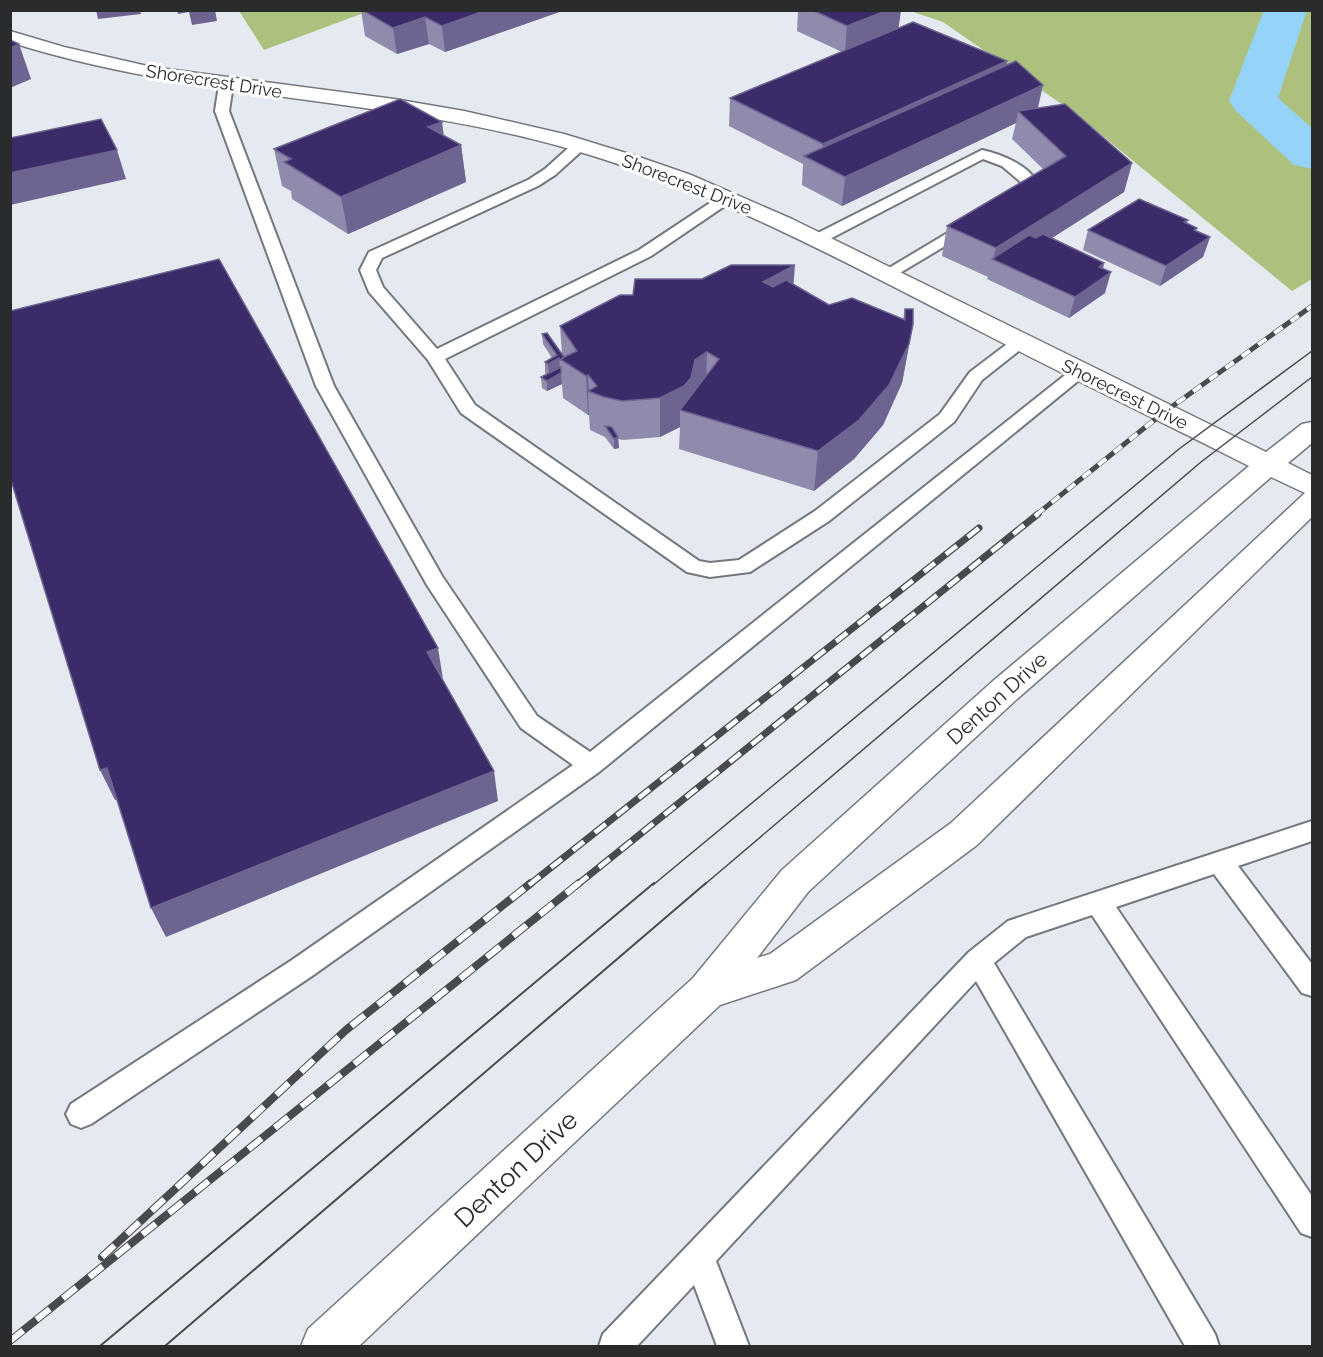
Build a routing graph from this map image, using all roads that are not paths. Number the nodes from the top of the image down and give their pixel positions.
1 (10, 36) edge
2 (226, 85) junction
3 (580, 145) junction
4 (727, 198) junction
5 (816, 240) junction
6 (887, 274) junction
7 (1021, 342) junction
8 (435, 357) junction
9 (1080, 372) junction
10 (1312, 430) edge
11 (1270, 464) junction
12 (1312, 486) edge
13 (1312, 501) edge
14 (591, 765) junction
15 (1312, 831) edge
16 (1220, 861) junction
17 (1098, 902) junction
18 (978, 960) junction
19 (1312, 984) edge
20 (707, 991) junction
21 (81, 1114) dead end
22 (1312, 1222) edge
23 (699, 1258) junction
24 (325, 1347) edge
25 (615, 1347) edge
26 (733, 1347) edge
27 (1203, 1347) edge

1 - 2 main road, Shorecrest Drive
2 - 3 main road, Shorecrest Drive
2 - 14 lane
3 - 4 main road, Shorecrest Drive
3 - 8 lane
4 - 5 main road, Shorecrest Drive
4 - 8 lane
5 - 6 main road, Shorecrest Drive
5 - 6 lane
6 - 7 main road, Shorecrest Drive
7 - 8 lane
7 - 9 main road, Shorecrest Drive
9 - 11 main road, Shorecrest Drive
9 - 14 lane
10 - 11 main road, Denton Drive
11 - 12 main road, Shorecrest Drive
11 - 20 main road, Denton Drive
13 - 20 main road, Denton Drive
14 - 21 lane
15 - 16 lane
16 - 17 lane
16 - 19 lane
17 - 18 lane
17 - 22 lane
18 - 23 lane
18 - 27 lane
20 - 24 main road, Denton Drive
23 - 25 lane
23 - 26 lane

